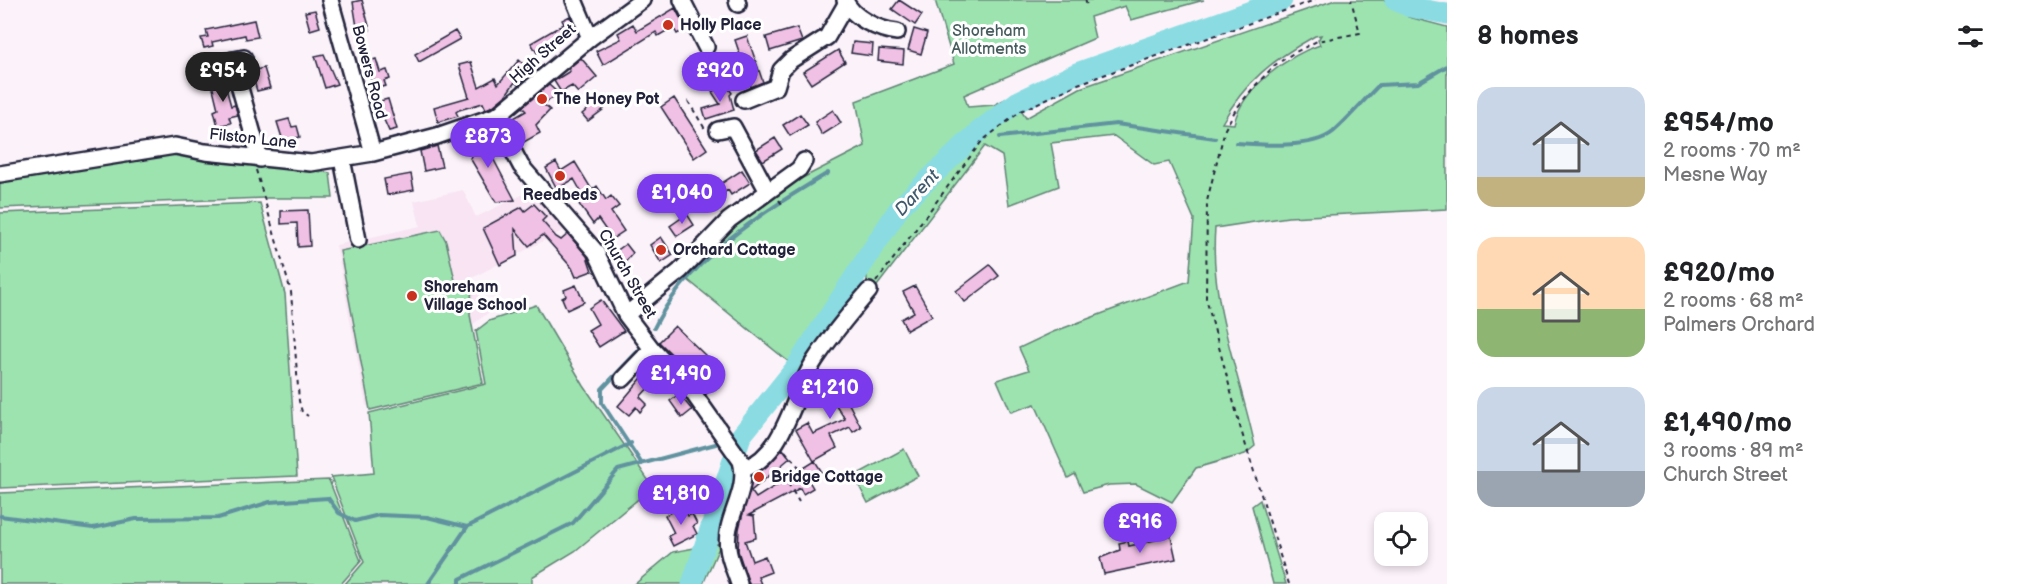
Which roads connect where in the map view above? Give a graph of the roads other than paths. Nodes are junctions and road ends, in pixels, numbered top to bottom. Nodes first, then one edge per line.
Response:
1 (330, 0) edge
2 (574, 0) edge
3 (642, 0) edge
4 (682, 0) edge
5 (846, 2) edge
6 (897, 32) dead end
7 (590, 38) junction
8 (706, 47) dead end
9 (232, 60) dead end
10 (744, 100) dead end
11 (498, 116) junction
12 (718, 130) road end
13 (373, 153) junction
14 (256, 158) junction
15 (342, 159) junction
16 (804, 161) dead end
17 (0, 174) edge
18 (772, 193) junction
19 (358, 240) dead end
20 (869, 291) road end
21 (626, 315) junction
22 (652, 349) junction
23 (623, 379) dead end
24 (743, 465) junction
25 (739, 584) edge

1 - 13 street, Bowers Road
2 - 7 street
3 - 7 street, High Street
4 - 8 street
5 - 6 street
5 - 10 street
7 - 11 street, High Street
9 - 14 street
11 - 13 street, Filston Lane
11 - 21 street, Church Street
12 - 18 street
13 - 15 street, Filston Lane
14 - 15 street, Filston Lane
14 - 17 street, Filston Lane
15 - 19 street
16 - 18 street
18 - 21 street
20 - 24 street
21 - 22 street, Church Street
22 - 23 street
22 - 24 street, Church Street
24 - 25 street

